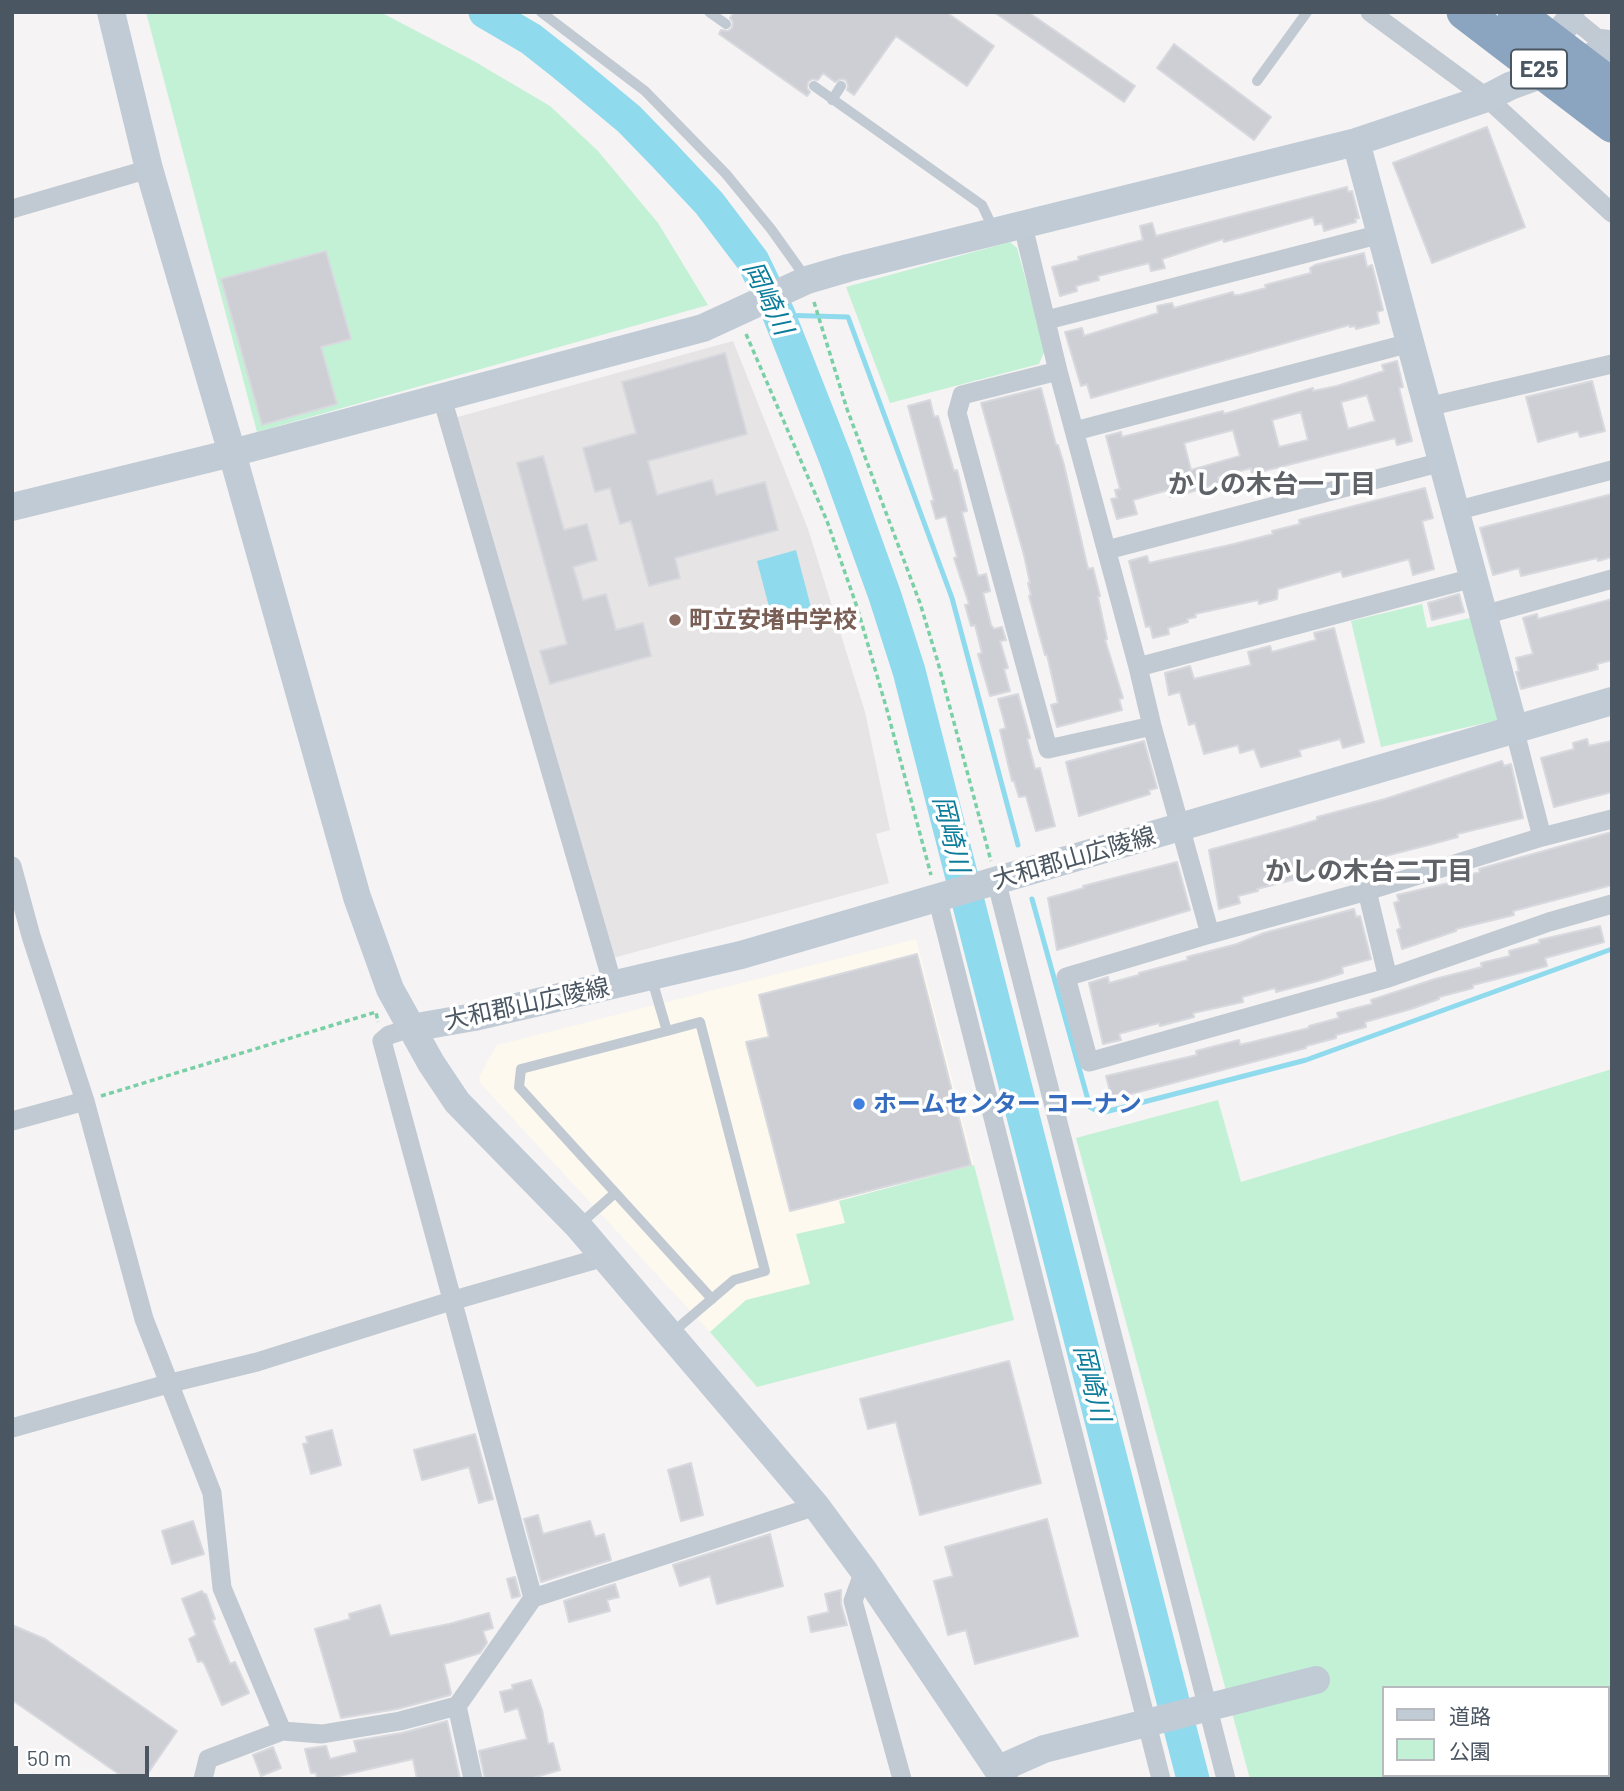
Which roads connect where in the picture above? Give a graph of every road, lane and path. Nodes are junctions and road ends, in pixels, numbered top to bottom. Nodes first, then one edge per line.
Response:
1 (111, 12) edge
2 (541, 12) edge
3 (709, 12) edge
4 (1307, 12) edge
5 (1370, 12) edge
6 (1515, 12) edge
7 (1571, 14) edge
8 (1469, 15) edge
9 (726, 24) dead end
10 (1612, 40) edge
11 (1612, 49) edge
12 (1257, 81) dead end
13 (814, 86) dead end
14 (841, 86) dead end
15 (1612, 86) edge
16 (1499, 92) junction
17 (832, 100) junction
18 (1608, 123) edge
19 (1356, 142) junction
20 (149, 169) junction
21 (12, 209) edge
22 (1612, 213) edge
23 (1023, 226) junction
24 (995, 232) junction
25 (1381, 234) junction
26 (802, 282) junction
27 (816, 308) dead end
28 (742, 310) junction
29 (1047, 320) junction
30 (1410, 343) junction
31 (1612, 365) edge
32 (1058, 372) junction
33 (442, 398) junction
34 (1427, 407) junction
35 (1074, 431) junction
36 (232, 453) junction
37 (1442, 462) junction
38 (1612, 470) edge
39 (12, 507) edge
40 (1454, 511) junction
41 (1107, 550) junction
42 (1474, 578) junction
43 (1612, 579) edge
44 (1484, 615) junction
45 (1138, 667) junction
46 (1612, 701) edge
47 (1152, 726) junction
48 (1514, 728) junction
49 (1612, 819) edge
50 (1181, 827) junction
51 (1542, 837) junction
52 (12, 866) edge
53 (996, 880) junction
54 (1367, 891) junction
55 (937, 897) junction
56 (1612, 904) edge
57 (1210, 933) junction
58 (651, 976) junction
59 (1388, 978) junction
60 (613, 985) junction
61 (411, 1028) junction
62 (667, 1031) junction
63 (382, 1041) junction
64 (85, 1101) junction
65 (12, 1121) edge
66 (615, 1193) junction
67 (578, 1226) junction
68 (604, 1258) junction
69 (712, 1299) junction
70 (452, 1301) junction
71 (671, 1334) junction
72 (171, 1383) junction
73 (12, 1428) edge
74 (816, 1506) junction
75 (864, 1571) junction
76 (533, 1598) junction
77 (1316, 1680) dead end
78 (457, 1706) junction
79 (1209, 1707) junction
80 (1146, 1723) junction
81 (282, 1731) junction
82 (1001, 1774) edge
83 (203, 1779) edge
84 (473, 1779) edge
85 (902, 1779) edge
86 (1161, 1779) edge
87 (1226, 1779) edge

1 - 20 street
2 - 26 lane
3 - 9 lane
4 - 12 lane
5 - 16 street
6 - 15 highway, E25
7 - 10 street
7 - 16 street
8 - 18 highway, E25
11 - 16 street
13 - 17 lane
14 - 17 lane
16 - 19 street
16 - 22 street
17 - 24 lane
19 - 23 street
19 - 25 street
20 - 21 street
20 - 36 street
23 - 24 street
23 - 29 street
24 - 26 street
25 - 29 street
25 - 30 street
26 - 28 street
27 - 53 path
28 - 33 street
28 - 55 path
29 - 32 street
30 - 34 street
30 - 35 street
31 - 34 street
32 - 35 street
32 - 47 street
33 - 36 street
33 - 60 street
34 - 37 street
35 - 41 street
36 - 39 street
36 - 61 street
37 - 40 street
37 - 41 street
38 - 40 street
40 - 42 street
41 - 45 street
42 - 44 street
42 - 45 street
43 - 44 street
44 - 48 street
45 - 47 street
46 - 48 street, 大和郡山広陵線
47 - 50 street
48 - 50 street, 大和郡山広陵線
48 - 51 street
49 - 51 street
50 - 53 street, 大和郡山広陵線
50 - 57 street
51 - 54 street
52 - 64 street
53 - 55 street, 大和郡山広陵線
53 - 79 street
54 - 57 street
54 - 59 street
55 - 58 street, 大和郡山広陵線
55 - 80 street
56 - 59 street
57 - 59 street
58 - 60 street, 大和郡山広陵線
58 - 62 lane
60 - 61 street, 大和郡山広陵線
61 - 63 street
61 - 67 street
62 - 66 lane
62 - 69 lane
63 - 64 path
63 - 70 street
64 - 65 street
64 - 72 street
66 - 67 lane
66 - 69 lane
67 - 68 street
68 - 70 street
68 - 71 street
69 - 71 lane
70 - 72 street
70 - 76 street
71 - 74 street
72 - 73 street
72 - 81 street
74 - 75 street
74 - 76 street
75 - 82 street
75 - 85 street
76 - 78 street
77 - 79 street
78 - 81 street
78 - 84 street
79 - 80 street
79 - 87 street
80 - 82 street
80 - 86 street
81 - 83 street

